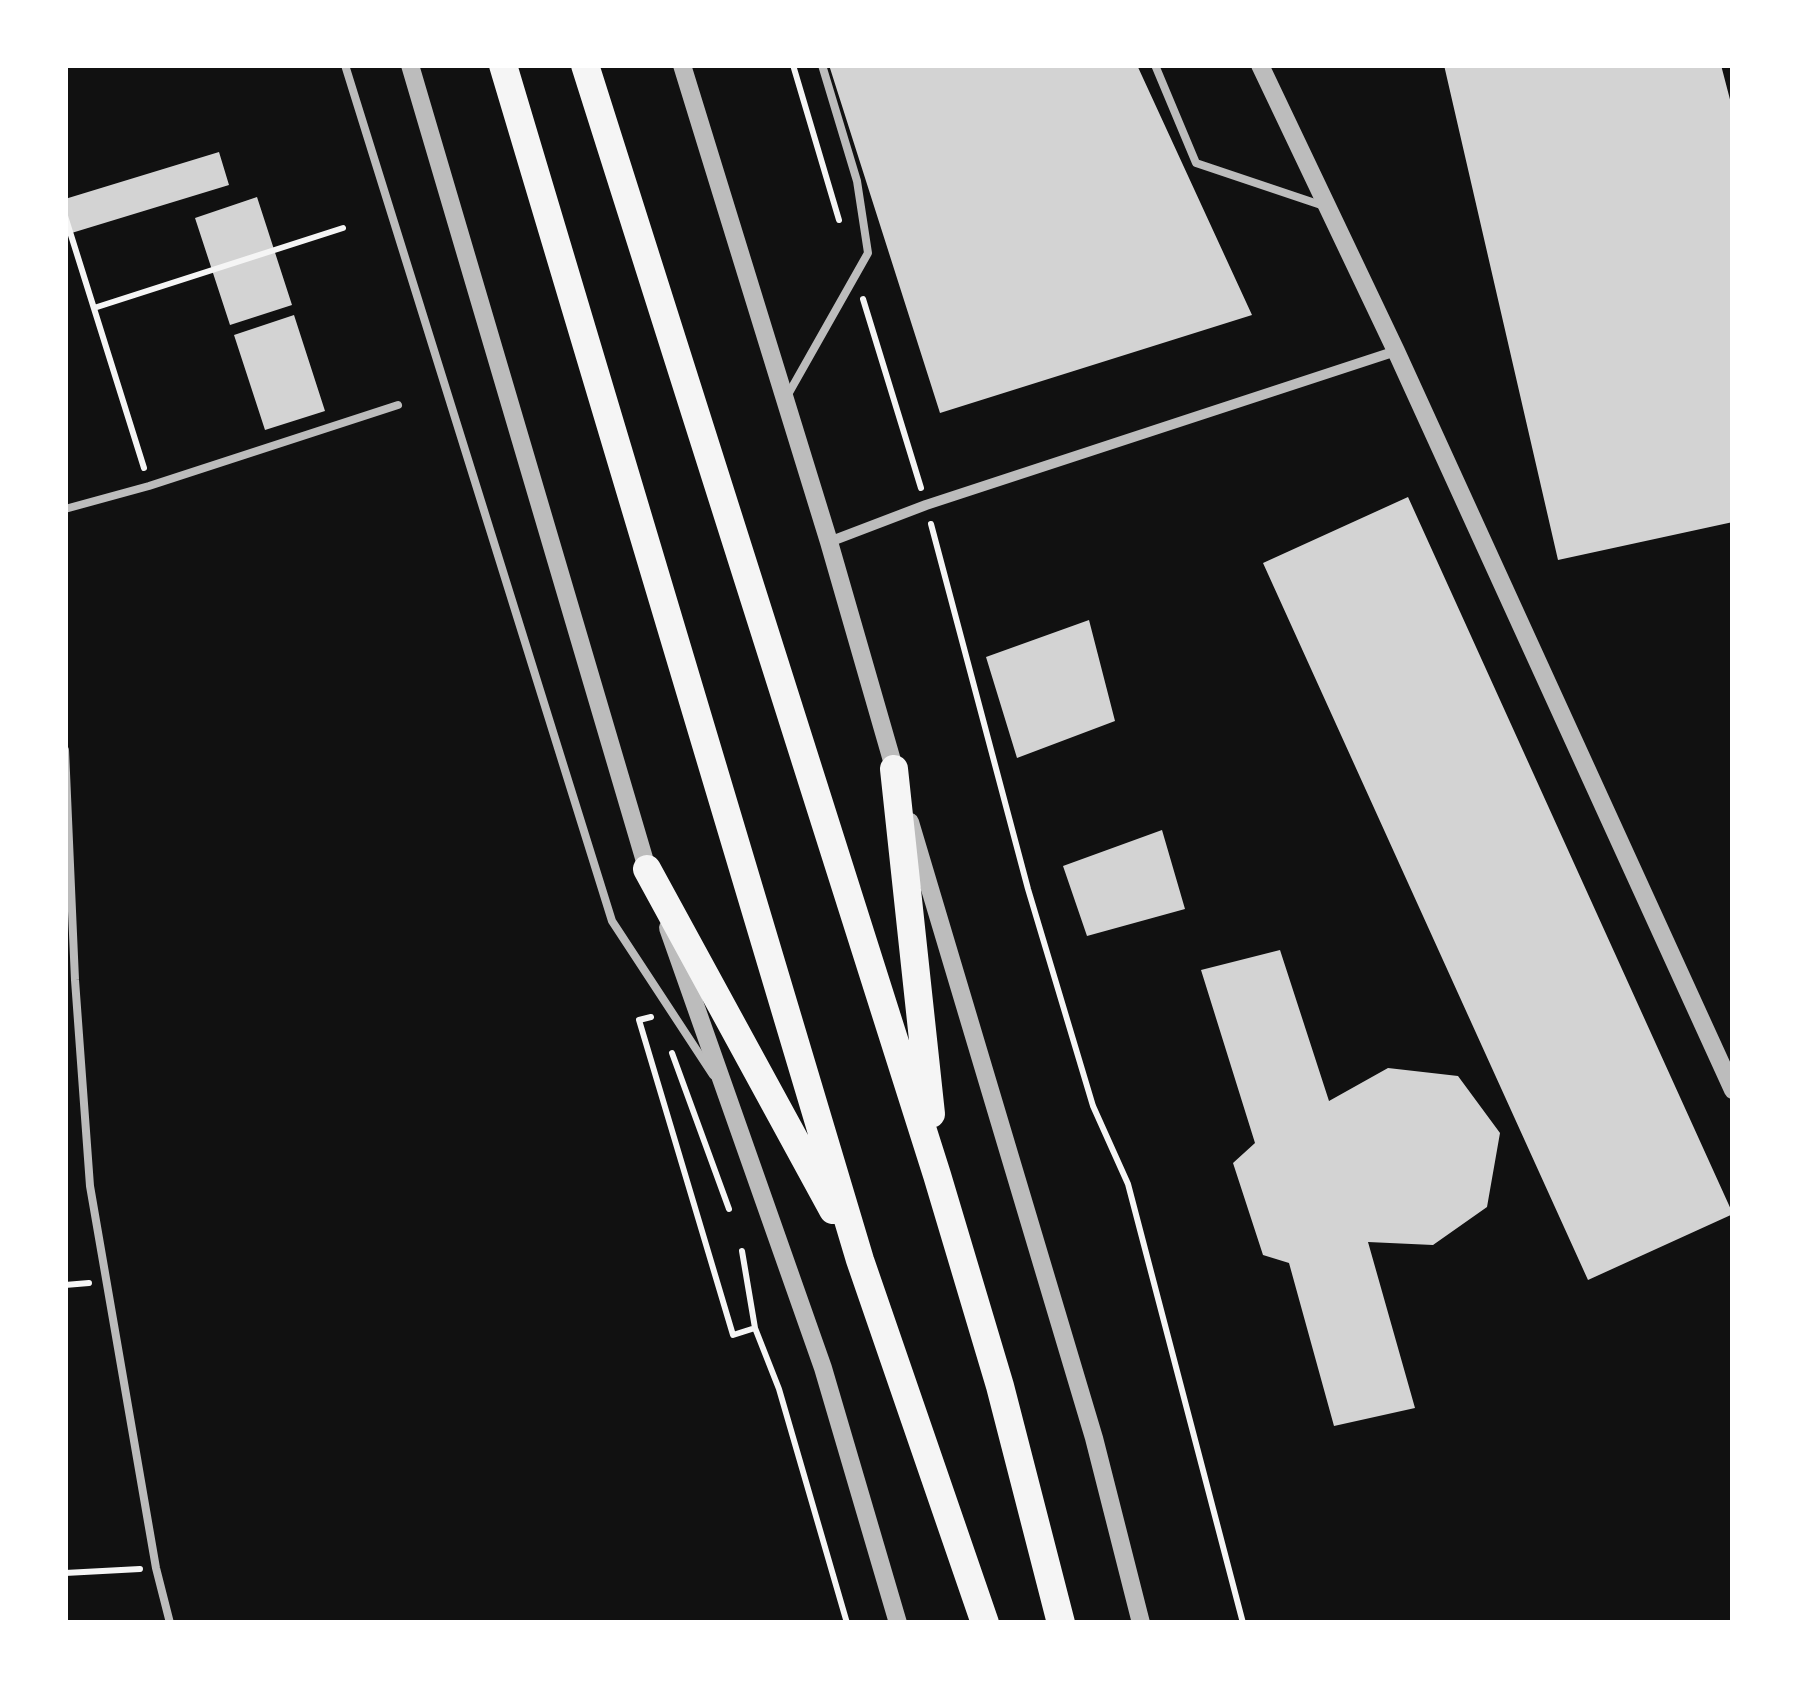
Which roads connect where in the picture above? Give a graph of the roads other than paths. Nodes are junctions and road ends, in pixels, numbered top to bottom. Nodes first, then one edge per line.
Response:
1 (345, 65) edge
2 (410, 65) edge
3 (503, 65) edge
4 (585, 65) edge
5 (682, 65) edge
6 (822, 65) edge
7 (1155, 65) edge
8 (1260, 65) edge
9 (1329, 207) junction
10 (1396, 351) junction
11 (784, 403) junction
12 (398, 405) dead end
13 (65, 510) edge
14 (828, 542) junction
15 (65, 750) edge
16 (894, 769) junction
17 (647, 869) junction
18 (1733, 1090) edge
19 (726, 1092) junction
20 (937, 1175) junction
21 (860, 1260) junction
22 (980, 1616) edge
23 (170, 1623) edge
24 (898, 1623) edge
25 (1061, 1623) edge
26 (1141, 1623) edge

1 - 19 lane
2 - 17 street
3 - 21 highway
4 - 20 highway
5 - 11 street
6 - 11 lane
7 - 9 lane
8 - 9 street
9 - 10 street
10 - 14 street
10 - 18 street
11 - 14 street
12 - 13 lane
14 - 16 street
15 - 23 lane
16 - 20 highway
16 - 26 street
17 - 19 street
17 - 21 highway
19 - 24 street
20 - 25 highway
21 - 22 highway

